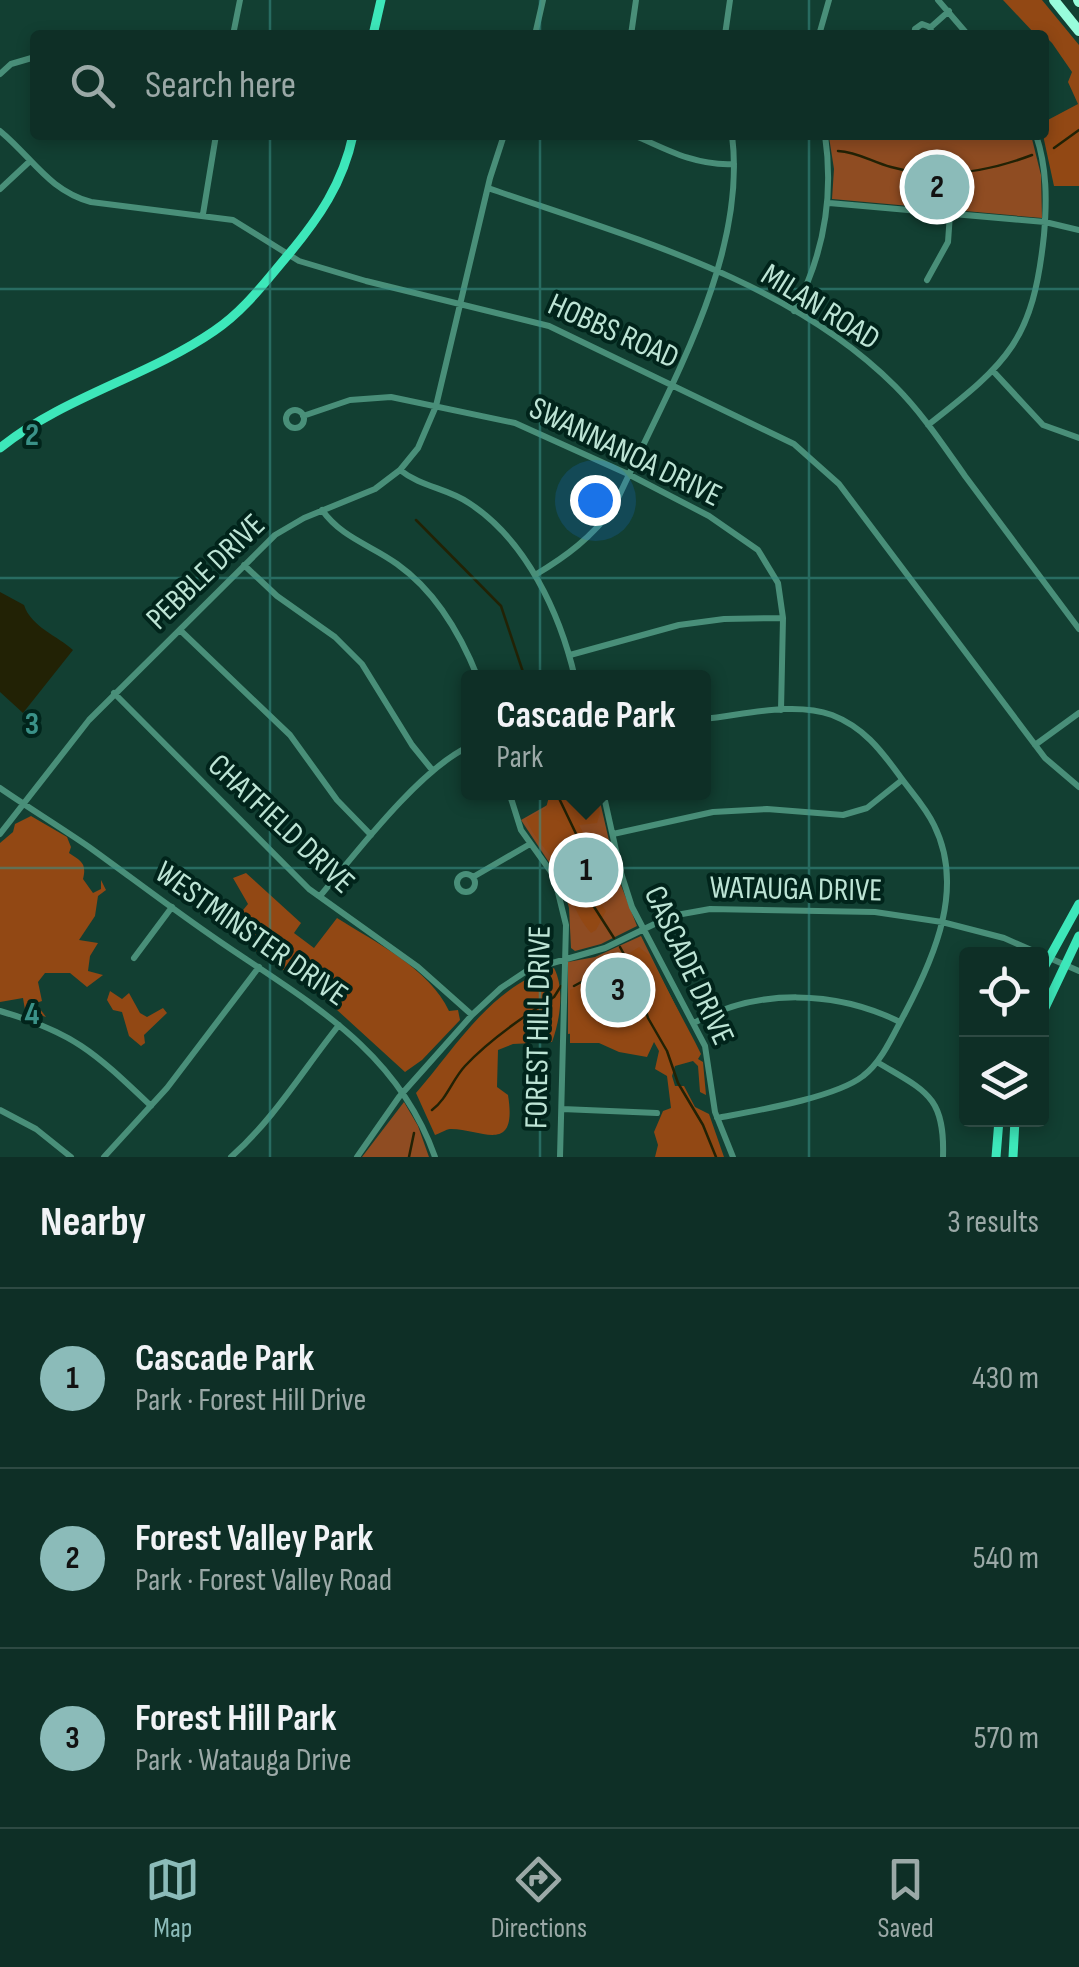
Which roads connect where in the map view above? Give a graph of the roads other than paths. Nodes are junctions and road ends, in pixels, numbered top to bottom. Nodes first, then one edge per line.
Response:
1 (240, 0) edge
2 (381, 0) edge
3 (543, 0) edge
4 (636, 0) edge
5 (730, 0) edge
6 (829, 0) edge
7 (938, 0) edge
8 (1054, 0) edge
9 (948, 11) junction
10 (234, 30) edge
11 (374, 30) edge
12 (536, 30) edge
13 (633, 30) edge
14 (726, 30) edge
15 (820, 30) edge
16 (932, 30) edge
17 (964, 30) edge
18 (1079, 31) edge
19 (30, 58) edge
20 (0, 74) edge
21 (0, 131) edge
22 (215, 140) edge
23 (351, 140) edge
24 (502, 140) edge
25 (646, 140) edge
26 (732, 140) edge
27 (825, 140) edge
28 (1037, 140) edge
29 (29, 162) junction
30 (734, 164) junction
31 (488, 188) junction
32 (0, 189) edge
33 (829, 202) junction
34 (203, 214) junction
35 (950, 214) junction
36 (1045, 222) junction
37 (1079, 230) edge
38 (288, 255) junction
39 (715, 272) junction
40 (927, 280) dead end
41 (461, 304) junction
42 (794, 311) junction
43 (993, 371) junction
44 (671, 382) junction
45 (436, 406) junction
46 (303, 416) dead end
47 (928, 425) junction
48 (1079, 438) edge
49 (0, 448) edge
50 (400, 470) junction
51 (628, 474) junction
52 (322, 510) junction
53 (244, 565) junction
54 (535, 575) junction
55 (782, 618) junction
56 (1079, 628) edge
57 (180, 630) junction
58 (570, 655) junction
59 (474, 670) edge
60 (573, 670) edge
61 (114, 693) junction
62 (781, 710) junction
63 (1079, 712) edge
64 (711, 718) edge
65 (1036, 745) junction
66 (461, 750) edge
67 (433, 771) junction
68 (902, 780) junction
69 (1079, 787) edge
70 (0, 788) edge
71 (511, 800) edge
72 (605, 800) edge
73 (23, 804) junction
74 (0, 834) edge
75 (613, 834) junction
76 (371, 835) junction
77 (530, 844) junction
78 (473, 878) dead end
79 (320, 896) junction
80 (1079, 904) edge
81 (172, 907) junction
82 (942, 922) junction
83 (643, 929) junction
84 (1079, 936) edge
85 (1025, 947) edge
86 (1049, 957) joint
87 (134, 958) dead end
88 (567, 958) junction
89 (1064, 964) junction
90 (260, 968) junction
91 (1079, 971) edge
92 (1049, 998) edge
93 (0, 1012) edge
94 (472, 1015) junction
95 (900, 1022) junction
96 (694, 1024) junction
97 (339, 1025) junction
98 (876, 1062) junction
99 (404, 1092) junction
100 (151, 1106) junction
101 (0, 1110) edge
102 (562, 1110) junction
103 (657, 1113) dead end
104 (717, 1118) junction
105 (998, 1127) edge
106 (1015, 1127) edge
107 (71, 1157) edge
108 (104, 1157) edge
109 (231, 1157) edge
110 (357, 1157) edge
111 (435, 1157) edge
112 (560, 1157) edge
113 (733, 1157) edge
114 (942, 1157) edge
115 (996, 1157) edge
116 (1012, 1157) edge

1 - 10 street
2 - 11 main road
3 - 12 street
4 - 13 street
5 - 14 street
6 - 15 street
7 - 9 street
8 - 18 highway
9 - 16 street
9 - 17 street
19 - 20 street
21 - 29 street, HOBBS ROAD
22 - 34 street
23 - 38 main road
24 - 31 street, PEBBLE DRIVE
25 - 30 street
26 - 30 street
27 - 33 street
28 - 36 street
29 - 32 street
29 - 34 street, HOBBS ROAD
30 - 39 street
31 - 39 street, MILAN ROAD
31 - 41 street, PEBBLE DRIVE
33 - 35 street
33 - 42 street
34 - 38 street, HOBBS ROAD
35 - 36 street
35 - 40 street
36 - 37 street
36 - 43 street
38 - 41 street, HOBBS ROAD
38 - 49 main road
39 - 42 street, MILAN ROAD
39 - 44 street
41 - 44 street, HOBBS ROAD
41 - 45 street, PEBBLE DRIVE
42 - 47 street, MILAN ROAD
43 - 47 street
43 - 48 street
44 - 51 street
44 - 65 street, HOBBS ROAD
45 - 46 street, SWANNANOA DRIVE
45 - 50 street, PEBBLE DRIVE
45 - 51 street, SWANNANOA DRIVE
47 - 56 street, MILAN ROAD
50 - 52 street, PEBBLE DRIVE
50 - 54 street
51 - 54 street
51 - 55 street, SWANNANOA DRIVE
52 - 53 street, PEBBLE DRIVE
52 - 59 street
53 - 57 street, PEBBLE DRIVE
53 - 67 street
54 - 58 street
55 - 58 street
55 - 62 street, SWANNANOA DRIVE
57 - 61 street, PEBBLE DRIVE
57 - 76 street
58 - 60 street
61 - 73 street, PEBBLE DRIVE
61 - 79 street, CHATFIELD DRIVE
62 - 64 street
62 - 68 street
63 - 65 street
65 - 69 street, HOBBS ROAD
66 - 67 street
67 - 76 street
68 - 75 street
68 - 82 street
70 - 73 street, WESTMINSTER DRIVE
71 - 77 street, FOREST HILL DRIVE
72 - 75 street, CASCADE DRIVE
73 - 74 street, PEBBLE DRIVE
73 - 81 street, WESTMINSTER DRIVE
75 - 83 street, CASCADE DRIVE
76 - 79 street
77 - 78 street
77 - 88 street, FOREST HILL DRIVE
79 - 94 street, CHATFIELD DRIVE
80 - 86 main road
81 - 87 street
81 - 90 street, WESTMINSTER DRIVE
82 - 83 street, WATAUGA DRIVE
82 - 85 street, WATAUGA DRIVE
82 - 95 street
83 - 88 street, WATAUGA DRIVE
83 - 96 street, CASCADE DRIVE
84 - 89 main road
86 - 89 street, WATAUGA DRIVE
88 - 94 street, WATAUGA DRIVE
88 - 102 street, FOREST HILL DRIVE
89 - 91 street, WATAUGA DRIVE
89 - 92 main road
90 - 97 street, WESTMINSTER DRIVE
90 - 100 street
93 - 100 street
94 - 99 street, WATAUGA DRIVE
95 - 96 street
95 - 98 street
96 - 104 street, CASCADE DRIVE
97 - 99 street, WESTMINSTER DRIVE
97 - 109 street
98 - 104 street
98 - 114 street
99 - 110 street, WATAUGA DRIVE
99 - 111 street, WESTMINSTER DRIVE
100 - 108 street
101 - 107 street
102 - 103 street
102 - 112 street, FOREST HILL DRIVE
104 - 113 street, CASCADE DRIVE
105 - 115 main road
106 - 116 main road

